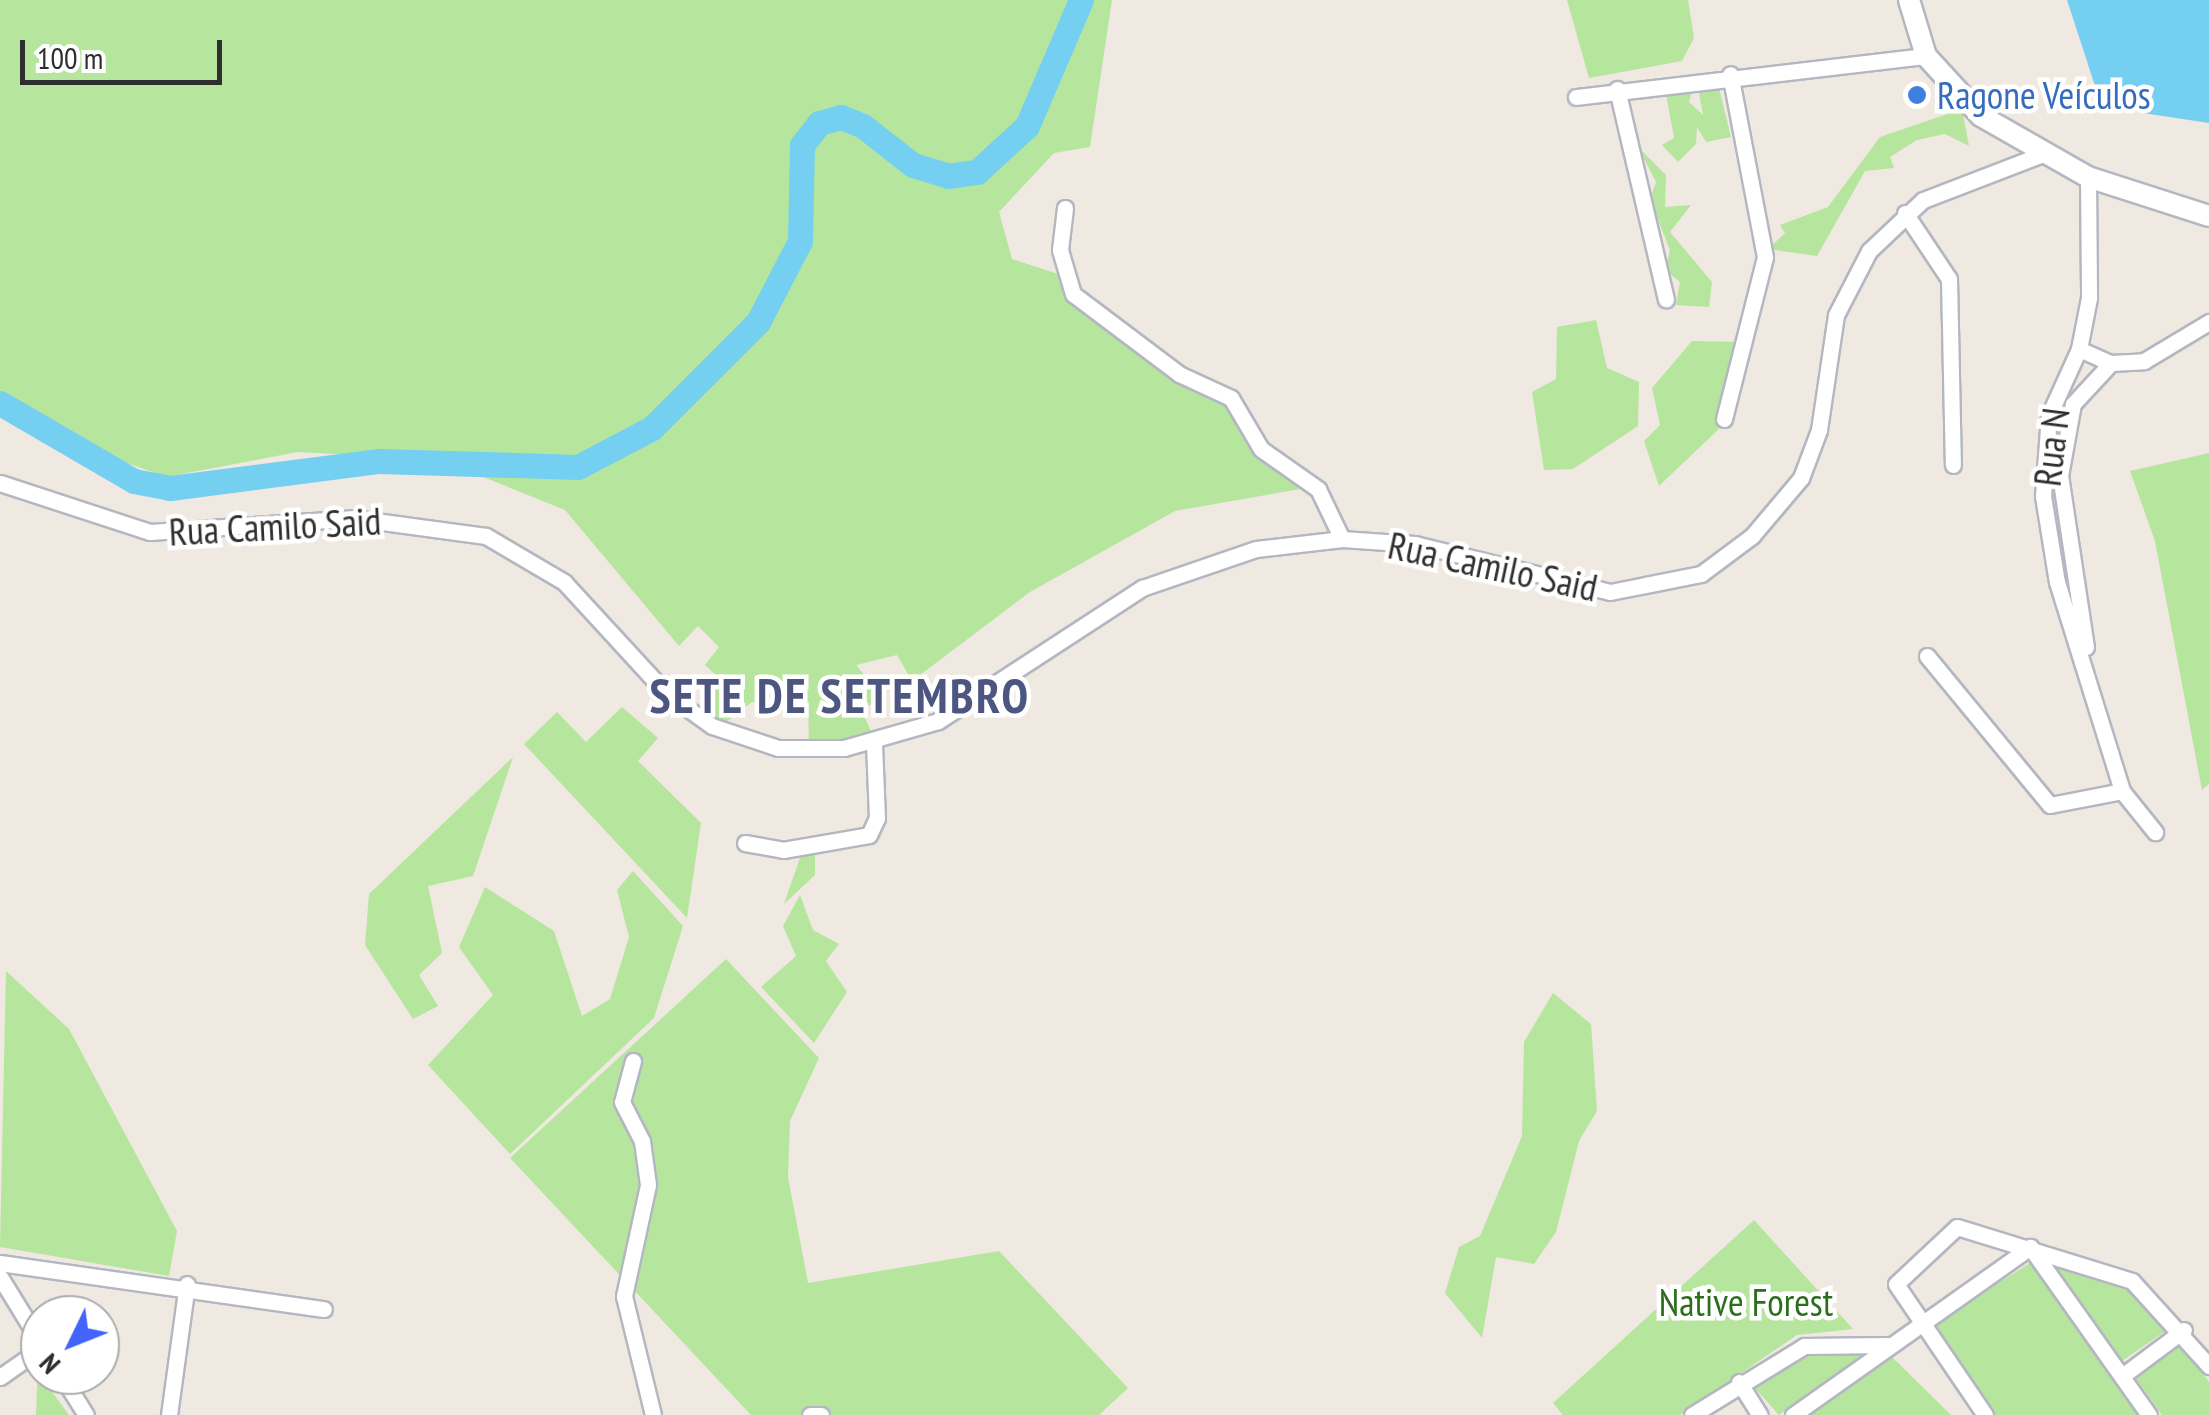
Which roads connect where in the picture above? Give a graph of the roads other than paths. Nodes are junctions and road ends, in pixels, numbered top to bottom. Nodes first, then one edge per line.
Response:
1 (1909, 0) edge
2 (1926, 56) junction
3 (1730, 74) junction
4 (1617, 89) junction
5 (1576, 97) dead end
6 (2040, 155) junction
7 (2088, 177) junction
8 (1065, 208) dead end
9 (1905, 213) junction
10 (2209, 216) edge
11 (1666, 300) dead end
12 (2209, 322) edge
13 (2079, 348) junction
14 (2110, 364) junction
15 (2062, 380) junction
16 (2082, 391) junction
17 (1724, 419) dead end
18 (1953, 465) dead end
19 (0, 483) edge
20 (2063, 514) junction
21 (2046, 516) junction
22 (1342, 539) junction
23 (1927, 656) dead end
24 (2086, 656) junction
25 (874, 743) junction
26 (2122, 791) junction
27 (2155, 832) dead end
28 (744, 843) dead end
29 (632, 1061) dead end
30 (2030, 1247) junction
31 (0, 1263) edge
32 (0, 1277) edge
33 (188, 1284) junction
34 (324, 1309) dead end
35 (20, 1312) edge
36 (1919, 1324) junction
37 (2184, 1330) junction
38 (1890, 1345) junction
39 (20, 1362) edge
40 (2209, 1366) edge
41 (2122, 1376) junction
42 (0, 1377) edge
43 (1739, 1382) junction
44 (169, 1415) edge
45 (653, 1415) edge
46 (810, 1415) edge
47 (821, 1415) edge
48 (1692, 1415) edge
49 (1760, 1415) edge
50 (1793, 1415) edge
51 (1985, 1415) edge
52 (2149, 1415) edge

1 - 2 main road
2 - 3 street
2 - 6 main road
3 - 4 street
3 - 17 street
4 - 5 street
4 - 11 street
6 - 7 main road
6 - 9 street, Rua Camilo Said
7 - 10 main road
7 - 13 street, Rua N
8 - 22 street
9 - 18 street
9 - 22 street, Rua Camilo Said
12 - 14 street
13 - 14 street
13 - 15 street, Rua N
14 - 16 street, Rua N
15 - 16 street
15 - 21 street, Rua N
16 - 20 street, Rua N
19 - 25 street, Rua Camilo Said
20 - 21 street
20 - 24 street, Rua N
21 - 24 street, Rua N
22 - 25 street, Rua Camilo Said
23 - 26 street
24 - 26 street, Rua N
25 - 28 street
26 - 27 street, Rua N
29 - 45 street
30 - 36 street
30 - 36 street
30 - 37 street
30 - 41 street
31 - 33 street
32 - 35 street
33 - 34 street
33 - 44 street
36 - 38 street
36 - 51 street
37 - 40 street
37 - 41 street
38 - 43 street
38 - 50 street
39 - 42 street
41 - 52 street
43 - 48 street
43 - 49 street
46 - 47 street

